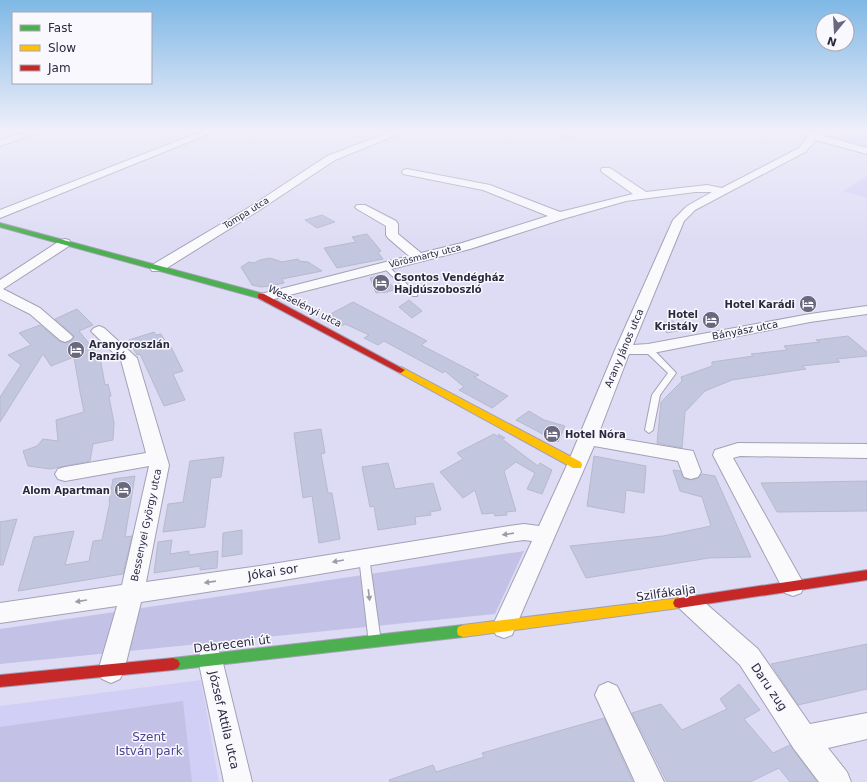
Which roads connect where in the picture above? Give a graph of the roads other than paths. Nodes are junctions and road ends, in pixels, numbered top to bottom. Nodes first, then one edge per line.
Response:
1 (119, 167) edge
2 (317, 167) edge
3 (768, 167) edge
4 (606, 170) dead end
5 (407, 172) dead end
6 (722, 191) junction
7 (644, 196) junction
8 (361, 207) dead end
9 (0, 214) edge
10 (559, 216) junction
11 (0, 225) edge
12 (65, 243) junction
13 (419, 258) junction
14 (385, 266) junction
15 (157, 268) junction
16 (0, 286) edge
17 (0, 292) edge
18 (415, 296) dead end
19 (266, 297) junction
20 (867, 310) edge
21 (99, 331) dead end
22 (65, 337) dead end
23 (648, 349) junction
24 (623, 350) junction
25 (649, 430) dead end
26 (587, 439) junction
27 (867, 451) edge
28 (157, 458) junction
29 (577, 464) junction
30 (691, 472) dead end
31 (65, 474) dead end
32 (546, 535) junction
33 (364, 557) junction
34 (867, 575) edge
35 (793, 586) junction
36 (132, 593) junction
37 (688, 602) junction
38 (0, 613) edge
39 (504, 627) junction
40 (468, 632) joint
41 (374, 640) junction
42 (210, 659) junction
43 (111, 670) junction
44 (0, 681) edge
45 (608, 696) dead end
46 (867, 726) edge
47 (804, 739) junction
48 (238, 782) edge
49 (650, 782) edge
50 (837, 782) edge

1 - 9 street
2 - 15 street, Tompa utca
3 - 6 street, Arany János utca
4 - 7 street
5 - 10 street
6 - 7 street, Vörösmarty utca
6 - 24 street, Arany János utca
7 - 10 street, Vörösmarty utca
8 - 13 street
10 - 13 street, Vörösmarty utca
11 - 12 street, Wesselényi utca
12 - 15 street, Wesselényi utca
12 - 16 street
13 - 14 street, Vörösmarty utca
14 - 18 lane
14 - 19 street, Vörösmarty utca
15 - 19 street, Wesselényi utca
17 - 22 street
19 - 29 street, Wesselényi utca
20 - 23 street, Bányász utca
21 - 28 street, Bessenyei György utca
23 - 24 street, Bányász utca
23 - 25 lane
24 - 26 street, Arany János utca
26 - 29 street, Arany János utca
26 - 30 street
27 - 35 street
28 - 31 street
28 - 36 street, Bessenyei György utca
29 - 32 street, Arany János utca
32 -> 33 street, Jókai sor
32 - 39 street, Arany János utca
33 -> 36 street, Jókai sor
33 -> 41 lane
34 - 35 street, Szilfákalja
35 - 37 street, Szilfákalja
36 -> 38 street, Jókai sor
36 - 43 street, Bessenyei György utca
37 - 39 street, Szilfákalja
37 - 47 street, Daru zug
39 - 40 street, Szilfákalja
40 - 41 street, Debreceni út
41 - 42 street, Debreceni út
42 - 43 street, Debreceni út
42 - 48 street, József Attila utca
43 - 44 street, Debreceni út
45 - 49 street
46 - 47 street
47 - 50 street, Daru zug

